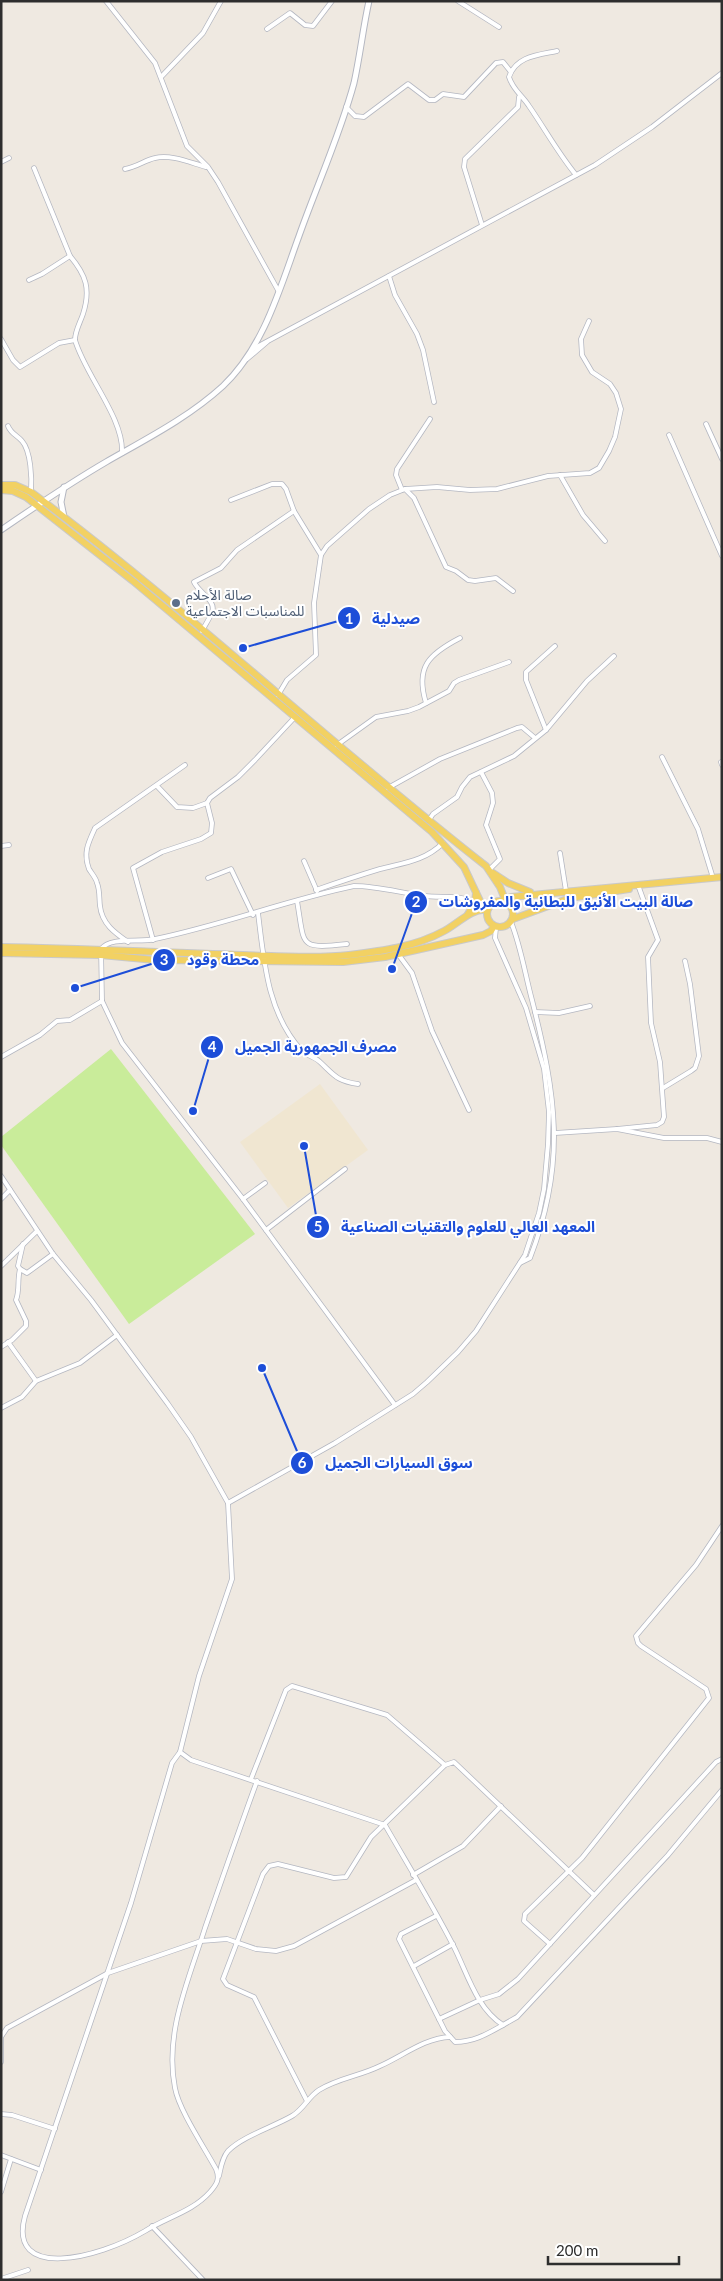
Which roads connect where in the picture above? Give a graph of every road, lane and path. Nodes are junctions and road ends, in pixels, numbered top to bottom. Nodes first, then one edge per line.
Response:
1 (106, 1) edge
2 (221, 1) edge
3 (332, 1) edge
4 (369, 1) edge
5 (458, 1) edge
6 (499, 27) dead end
7 (267, 29) dead end
8 (557, 51) dead end
9 (511, 72) junction
10 (722, 73) edge
11 (162, 76) junction
12 (519, 97) junction
13 (346, 107) junction
14 (9, 158) dead end
15 (1, 162) edge
16 (208, 167) junction
17 (34, 168) dead end
18 (125, 168) dead end
19 (576, 175) junction
20 (482, 225) junction
21 (70, 256) junction
22 (389, 276) junction
23 (29, 280) dead end
24 (279, 292) junction
25 (589, 321) dead end
26 (1, 339) edge
27 (75, 340) junction
28 (269, 341) junction
29 (4, 348) edge
30 (252, 349) junction
31 (243, 362) junction
32 (434, 402) dead end
33 (430, 420) dead end
34 (706, 424) dead end
35 (8, 426) dead end
36 (669, 435) dead end
37 (122, 453) junction
38 (722, 460) edge
39 (560, 475) junction
40 (1, 485) edge
41 (64, 487) junction
42 (1, 490) edge
43 (403, 490) junction
44 (31, 492) junction
45 (231, 500) dead end
46 (43, 501) junction
47 (36, 506) junction
48 (294, 511) junction
49 (64, 518) junction
50 (1, 530) edge
51 (605, 541) dead end
52 (321, 555) junction
53 (722, 556) edge
54 (512, 591) dead end
55 (202, 631) junction
56 (460, 638) dead end
57 (555, 646) dead end
58 (614, 656) dead end
59 (509, 662) dead end
60 (278, 695) junction
61 (426, 703) junction
62 (294, 716) junction
63 (546, 730) junction
64 (535, 738) junction
65 (337, 746) junction
66 (662, 757) dead end
67 (185, 765) dead end
68 (480, 772) junction
69 (157, 786) junction
70 (388, 788) junction
71 (207, 803) junction
72 (429, 821) junction
73 (434, 829) junction
74 (443, 843) junction
75 (9, 845) dead end
76 (1, 846) edge
77 (560, 853) dead end
78 (304, 861) dead end
79 (488, 868) junction
80 (722, 877) edge
81 (208, 878) dead end
82 (713, 878) junction
83 (641, 886) junction
84 (475, 887) junction
85 (316, 890) junction
86 (566, 890) junction
87 (534, 893) junction
88 (318, 895) junction
89 (297, 901) junction
90 (475, 903) junction
91 (506, 903) junction
92 (488, 910) junction
93 (256, 914) junction
94 (463, 920) junction
95 (512, 921) junction
96 (495, 927) junction
97 (153, 940) junction
98 (129, 942) junction
99 (347, 944) dead end
100 (1, 947) edge
101 (101, 952) junction
102 (1, 953) edge
103 (398, 954) junction
104 (264, 958) junction
105 (684, 961) dead end
106 (102, 1001) junction
107 (590, 1006) dead end
108 (535, 1012) junction
109 (1, 1057) edge
110 (546, 1069) junction
111 (358, 1084) dead end
112 (663, 1088) junction
113 (469, 1110) dead end
114 (617, 1129) junction
115 (555, 1133) junction
116 (722, 1142) edge
117 (345, 1169) dead end
118 (1, 1176) edge
119 (265, 1183) dead end
120 (10, 1190) junction
121 (1, 1199) edge
122 (243, 1199) junction
123 (266, 1230) junction
124 (37, 1231) junction
125 (23, 1244) junction
126 (53, 1254) junction
127 (520, 1263) junction
128 (1, 1266) edge
129 (20, 1270) junction
130 (117, 1335) junction
131 (8, 1342) junction
132 (1, 1347) edge
133 (36, 1381) junction
134 (395, 1405) junction
135 (1, 1408) edge
136 (228, 1503) junction
137 (722, 1526) edge
138 (180, 1752) junction
139 (722, 1759) edge
140 (445, 1765) junction
141 (251, 1779) junction
142 (257, 1781) junction
143 (722, 1790) edge
144 (501, 1806) junction
145 (386, 1825) junction
146 (569, 1873) junction
147 (413, 1875) junction
148 (416, 1880) junction
149 (594, 1895) junction
150 (436, 1916) junction
151 (201, 1941) junction
152 (237, 1942) junction
153 (453, 1944) junction
154 (550, 1944) junction
155 (414, 1966) junction
156 (108, 1973) junction
157 (480, 2000) junction
158 (439, 2019) junction
159 (503, 2025) junction
160 (450, 2037) junction
161 (1, 2062) edge
162 (307, 2101) junction
163 (1, 2114) edge
164 (54, 2129) junction
165 (1, 2155) edge
166 (12, 2159) junction
167 (41, 2170) junction
168 (219, 2176) junction
169 (1, 2192) edge
170 (152, 2226) junction
171 (23, 2249) dead end
172 (105, 2254) dead end
173 (25, 2264) dead end
174 (28, 2270) junction
175 (33, 2275) dead end
176 (1, 2279) edge
177 (203, 2280) edge

1 - 11 street
2 - 11 street
3 - 7 street
4 - 13 street
5 - 6 street
8 - 9 street
9 - 12 street
9 - 13 street
10 - 19 street
11 - 16 street
12 - 19 street
12 - 20 street
13 - 24 street
14 - 15 street
16 - 18 street
16 - 24 street
17 - 21 street
19 - 20 street
20 - 22 street
21 - 23 street
21 - 27 street
22 - 28 street
22 - 32 street
24 - 30 street
25 - 39 street
26 - 29 street
27 - 29 street
27 - 37 street
28 - 30 street
28 - 31 street
30 - 31 street
31 - 37 street
33 - 43 street
34 - 38 street
35 - 44 street
36 - 53 street
37 - 41 street
39 - 43 street
39 - 51 street
40 - 44 main road
41 - 46 street
41 - 49 street
42 - 47 main road
43 - 52 street
43 - 54 street
44 - 46 main road
45 - 48 street
46 - 47 street
46 - 49 main road
47 - 50 street
47 - 62 main road
48 - 52 street
48 - 55 street
49 - 55 main road
52 - 60 street
55 - 60 main road
56 - 61 street
57 - 63 street
58 - 63 street
59 - 61 street
60 - 65 main road
61 - 65 street
62 - 71 street
62 - 73 main road
63 - 64 street
64 - 68 street
64 - 70 street
65 - 70 main road
66 - 82 street
67 - 69 street
68 - 72 street
68 - 79 street
69 - 71 street
69 - 98 street
70 - 72 main road
71 - 97 street
72 - 73 main road
73 - 74 main road
73 - 79 main road
74 - 84 main road
74 - 85 street
75 - 76 street
77 - 86 street
78 - 85 street
79 - 87 main road
79 - 91 main road
80 - 82 main road
81 - 93 street
82 - 83 main road
83 - 86 main road
83 - 95 main road
83 - 112 street
84 - 90 main road
84 - 92 main road
85 - 88 street
86 - 87 main road
87 - 91 main road
88 - 89 street
88 - 90 street
89 - 93 street
89 - 99 street
90 - 94 main road
91 - 92 main road
91 - 95 main road
92 - 94 main road
92 - 96 main road
93 - 97 street
93 - 104 street
94 - 104 main road
95 - 96 main road
95 - 108 street
96 - 103 main road
96 - 110 street
97 - 98 street
98 - 101 street
100 - 101 main road
101 - 102 main road
101 - 104 main road
101 - 106 street
103 - 104 main road
103 - 113 street
104 - 111 street
105 - 112 street
106 - 109 street
106 - 122 street
107 - 108 street
108 - 110 street
110 - 115 street
110 - 127 street
112 - 114 street
114 - 115 street
114 - 116 street
115 - 127 street
117 - 123 street
118 - 120 street
119 - 122 street
120 - 121 street
120 - 124 street
122 - 123 street
123 - 134 street
124 - 125 street
124 - 126 street
125 - 128 street
125 - 129 street
126 - 129 street
126 - 130 street
127 - 134 street
129 - 131 street
130 - 133 street
130 - 136 street
131 - 132 street
131 - 133 street
133 - 135 street
134 - 136 street
136 - 138 street
137 - 146 street
138 - 141 street
138 - 156 street
139 - 149 street
140 - 141 street
140 - 144 street
140 - 145 street
141 - 142 street
142 - 145 street
142 - 151 street
143 - 159 street
144 - 146 street
144 - 147 street
145 - 147 street
145 - 152 street
146 - 149 street
146 - 154 street
147 - 148 street
148 - 150 street
148 - 152 street
149 - 154 street
150 - 153 street
150 - 155 street
151 - 152 street
151 - 156 street
151 - 168 street
152 - 162 street
153 - 155 street
153 - 157 street
154 - 157 street
155 - 158 street
156 - 161 street
156 - 164 street
157 - 158 street
157 - 159 street
158 - 160 street
159 - 160 street
160 - 162 street
162 - 168 street
163 - 164 street
164 - 167 street
165 - 166 street
166 - 167 street
166 - 169 street
167 - 171 street
168 - 170 street
170 - 172 street
170 - 177 street
173 - 174 street
174 - 175 street
174 - 176 street

